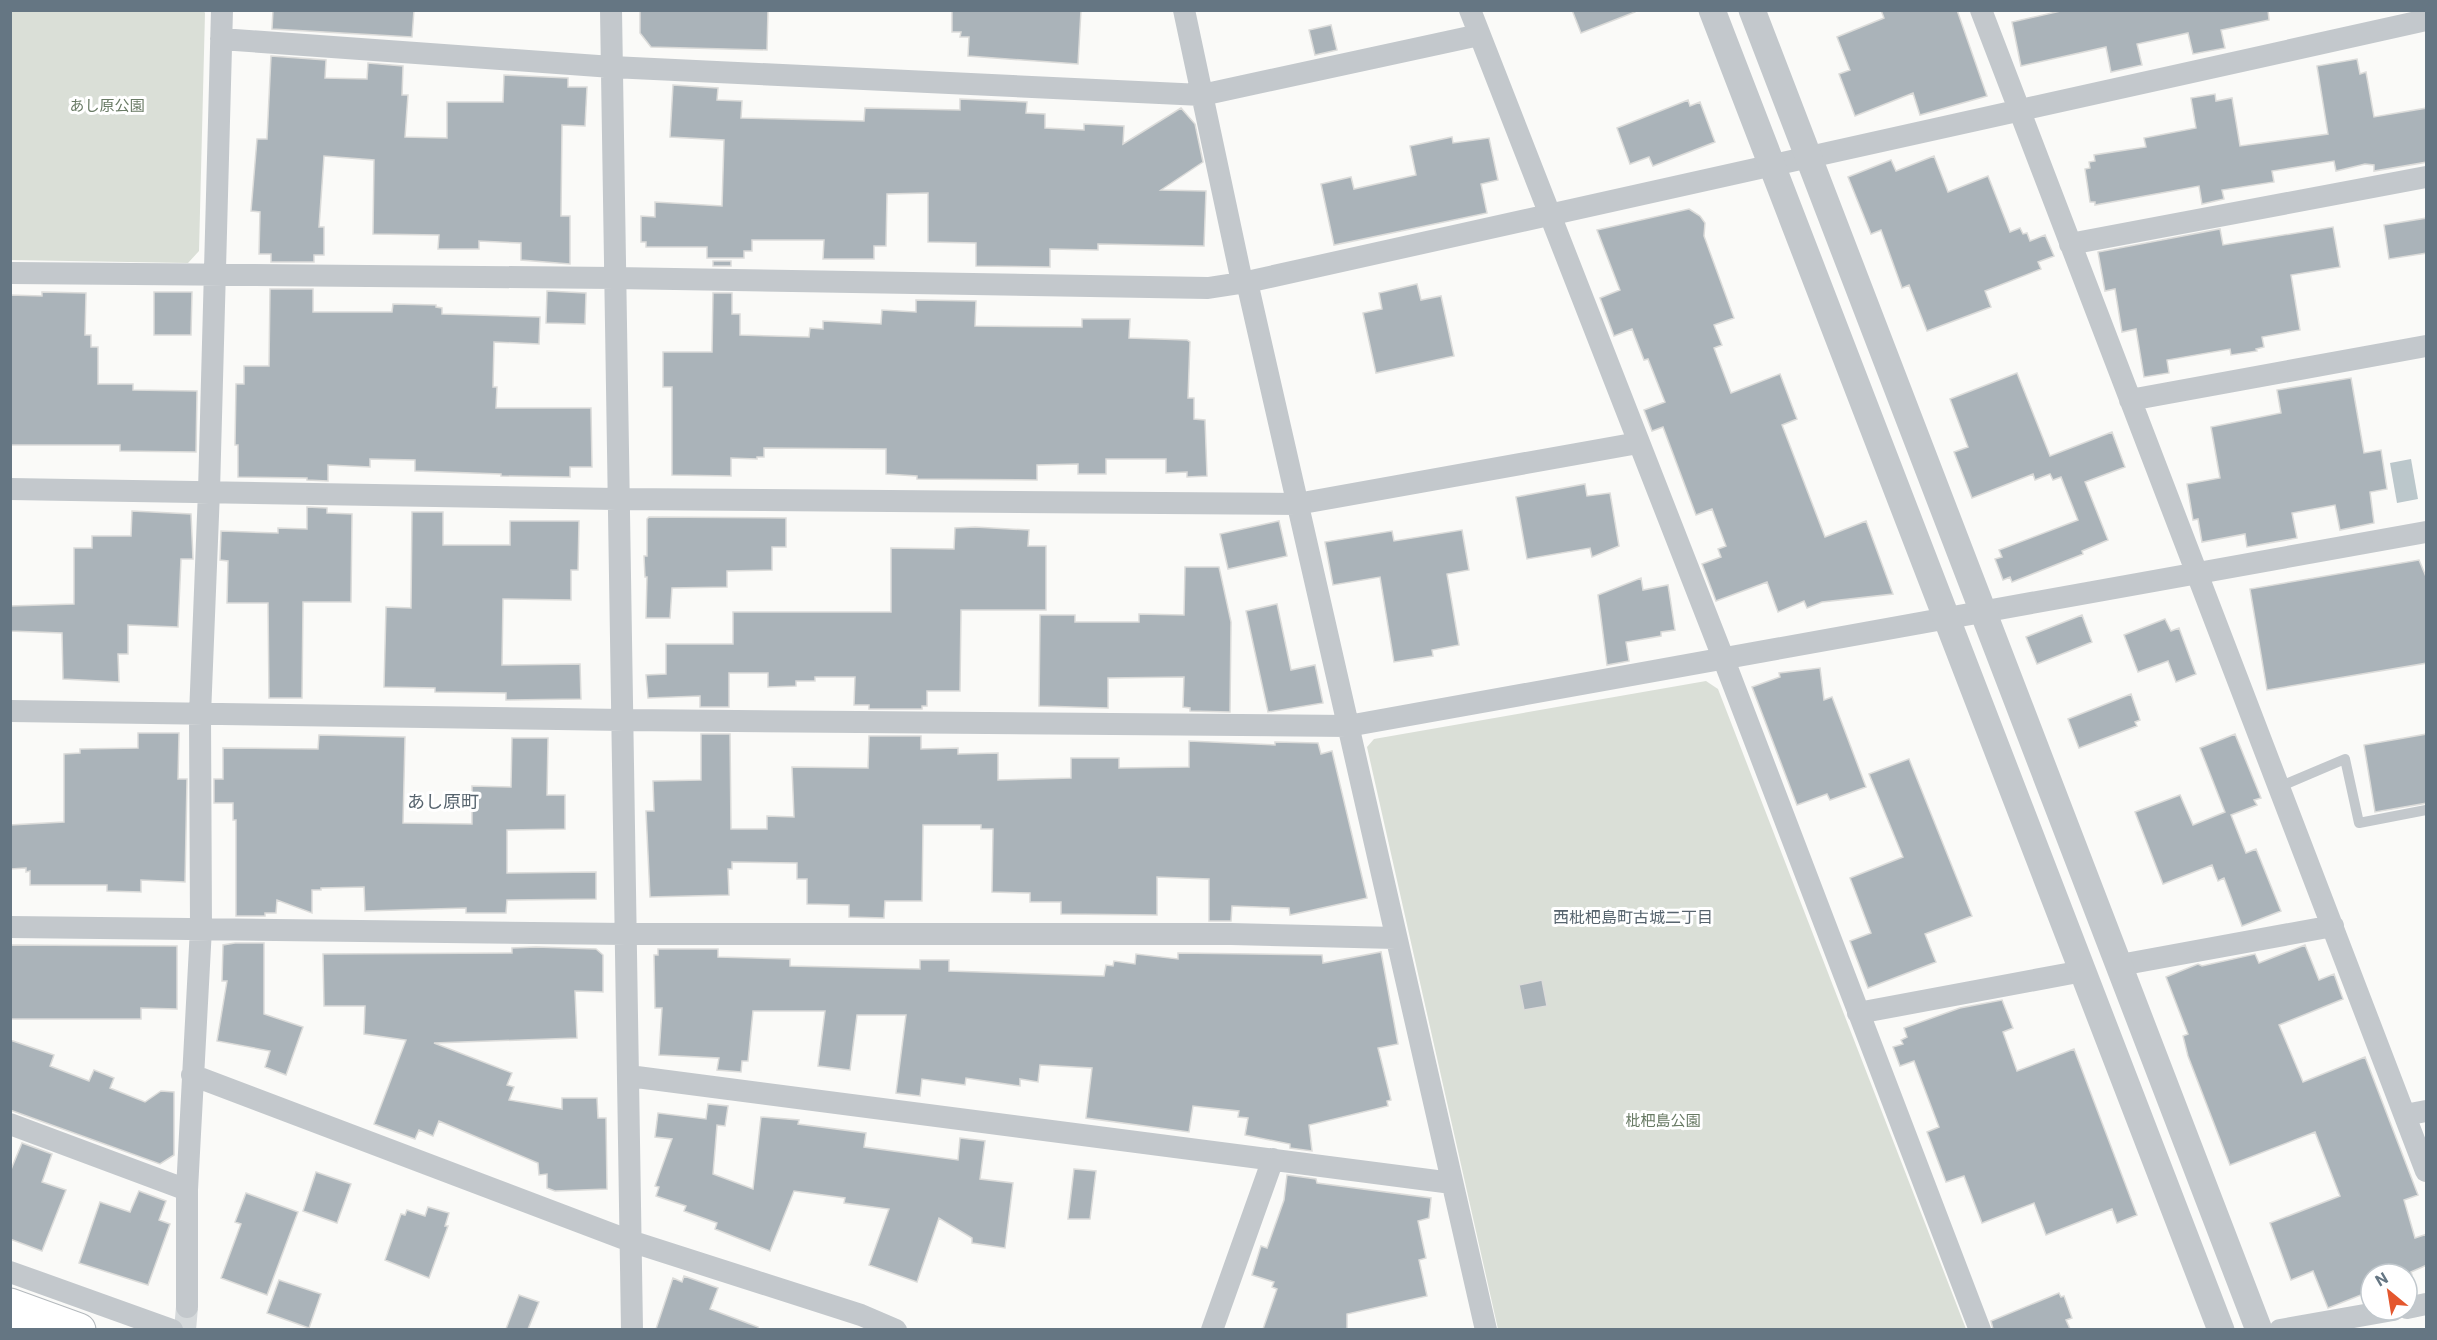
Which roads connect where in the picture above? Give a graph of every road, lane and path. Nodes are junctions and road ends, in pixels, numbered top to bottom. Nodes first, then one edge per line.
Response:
1 (222, 10) edge
2 (612, 10) edge
3 (1184, 10) edge
4 (1470, 10) edge
5 (1712, 10) edge
6 (1752, 10) edge
7 (1981, 10) edge
8 (2427, 20) edge
9 (1479, 35) junction
10 (220, 39) junction
11 (612, 66) junction
12 (1202, 95) junction
13 (2019, 111) junction
14 (1807, 157) junction
15 (1773, 164) junction
16 (2427, 177) edge
17 (1549, 213) junction
18 (2070, 244) junction
19 (10, 273) edge
20 (215, 275) junction
21 (615, 278) junction
22 (1244, 282) junction
23 (2427, 346) edge
24 (2130, 400) junction
25 (1638, 443) junction
26 (10, 489) edge
27 (209, 491) junction
28 (617, 499) junction
29 (1297, 504) junction
30 (2427, 532) edge
31 (2197, 574) junction
32 (1983, 610) junction
33 (1946, 616) junction
34 (1724, 660) junction
35 (10, 711) edge
36 (200, 715) junction
37 (624, 720) junction
38 (1348, 726) junction
39 (2278, 787) junction
40 (2427, 810) edge
41 (2332, 926) junction
42 (10, 927) edge
43 (201, 928) junction
44 (627, 934) junction
45 (1396, 938) junction
46 (2120, 965) junction
47 (2083, 971) junction
48 (1858, 1013) junction
49 (192, 1075) junction
50 (629, 1076) junction
51 (2416, 1113) edge
52 (10, 1124) edge
53 (1273, 1159) junction
54 (2427, 1171) edge
55 (1452, 1183) junction
56 (187, 1190) junction
57 (630, 1241) junction
58 (10, 1272) edge
59 (10, 1305) edge
60 (187, 1307) tunnel mouth
61 (2359, 1316) edge
62 (10, 1323) edge
63 (30, 1329) edge
64 (79, 1329) edge
65 (171, 1329) edge
66 (632, 1329) edge
67 (896, 1329) edge
68 (1212, 1329) edge
69 (1486, 1329) edge
70 (1980, 1329) edge
71 (2221, 1329) edge
72 (2259, 1329) edge
73 (2280, 1329) edge

1 - 10 street
2 - 11 street
3 - 12 street
4 - 9 street
5 - 15 street
6 - 14 street
7 - 13 street
8 - 13 street
9 - 12 street
9 - 17 street
10 - 11 street
10 - 20 street
11 - 12 street
11 - 21 street
12 - 22 street
13 - 14 street
13 - 18 street
14 - 15 street
14 - 32 street
15 - 17 street
15 - 33 street
16 - 18 street
17 - 22 street
17 - 25 street
18 - 24 street
19 - 20 street
20 - 21 street
20 - 27 street
21 - 22 street
21 - 28 street
22 - 29 street
23 - 24 street
24 - 31 street
25 - 29 street
25 - 34 street
26 - 27 street
27 - 28 street
27 - 36 street
28 - 29 street
28 - 37 street
29 - 38 street
30 - 31 street
31 - 32 street
31 - 39 street
32 - 33 street
32 - 46 street
33 - 34 street
33 - 47 street
34 - 38 street
34 - 48 street
35 - 36 street
36 - 37 street
36 - 43 street
37 - 38 street
37 - 44 street
38 - 45 street
39 - 40 lane
39 - 41 street
41 - 46 street
41 - 51 street
42 - 43 street
43 - 44 street
43 - 49 street
44 - 45 street
44 - 50 street
45 - 55 street
46 - 72 street
47 - 48 street
47 - 71 street
48 - 70 street
49 - 56 street
49 - 57 street
50 - 53 street
50 - 57 street
51 - 54 street
52 - 56 street
53 - 55 street
53 - 68 street
55 - 69 street
56 - 60 street
57 - 66 street
57 - 67 street
58 - 65 street
59 - 64 highway
61 - 73 street
62 - 63 highway

